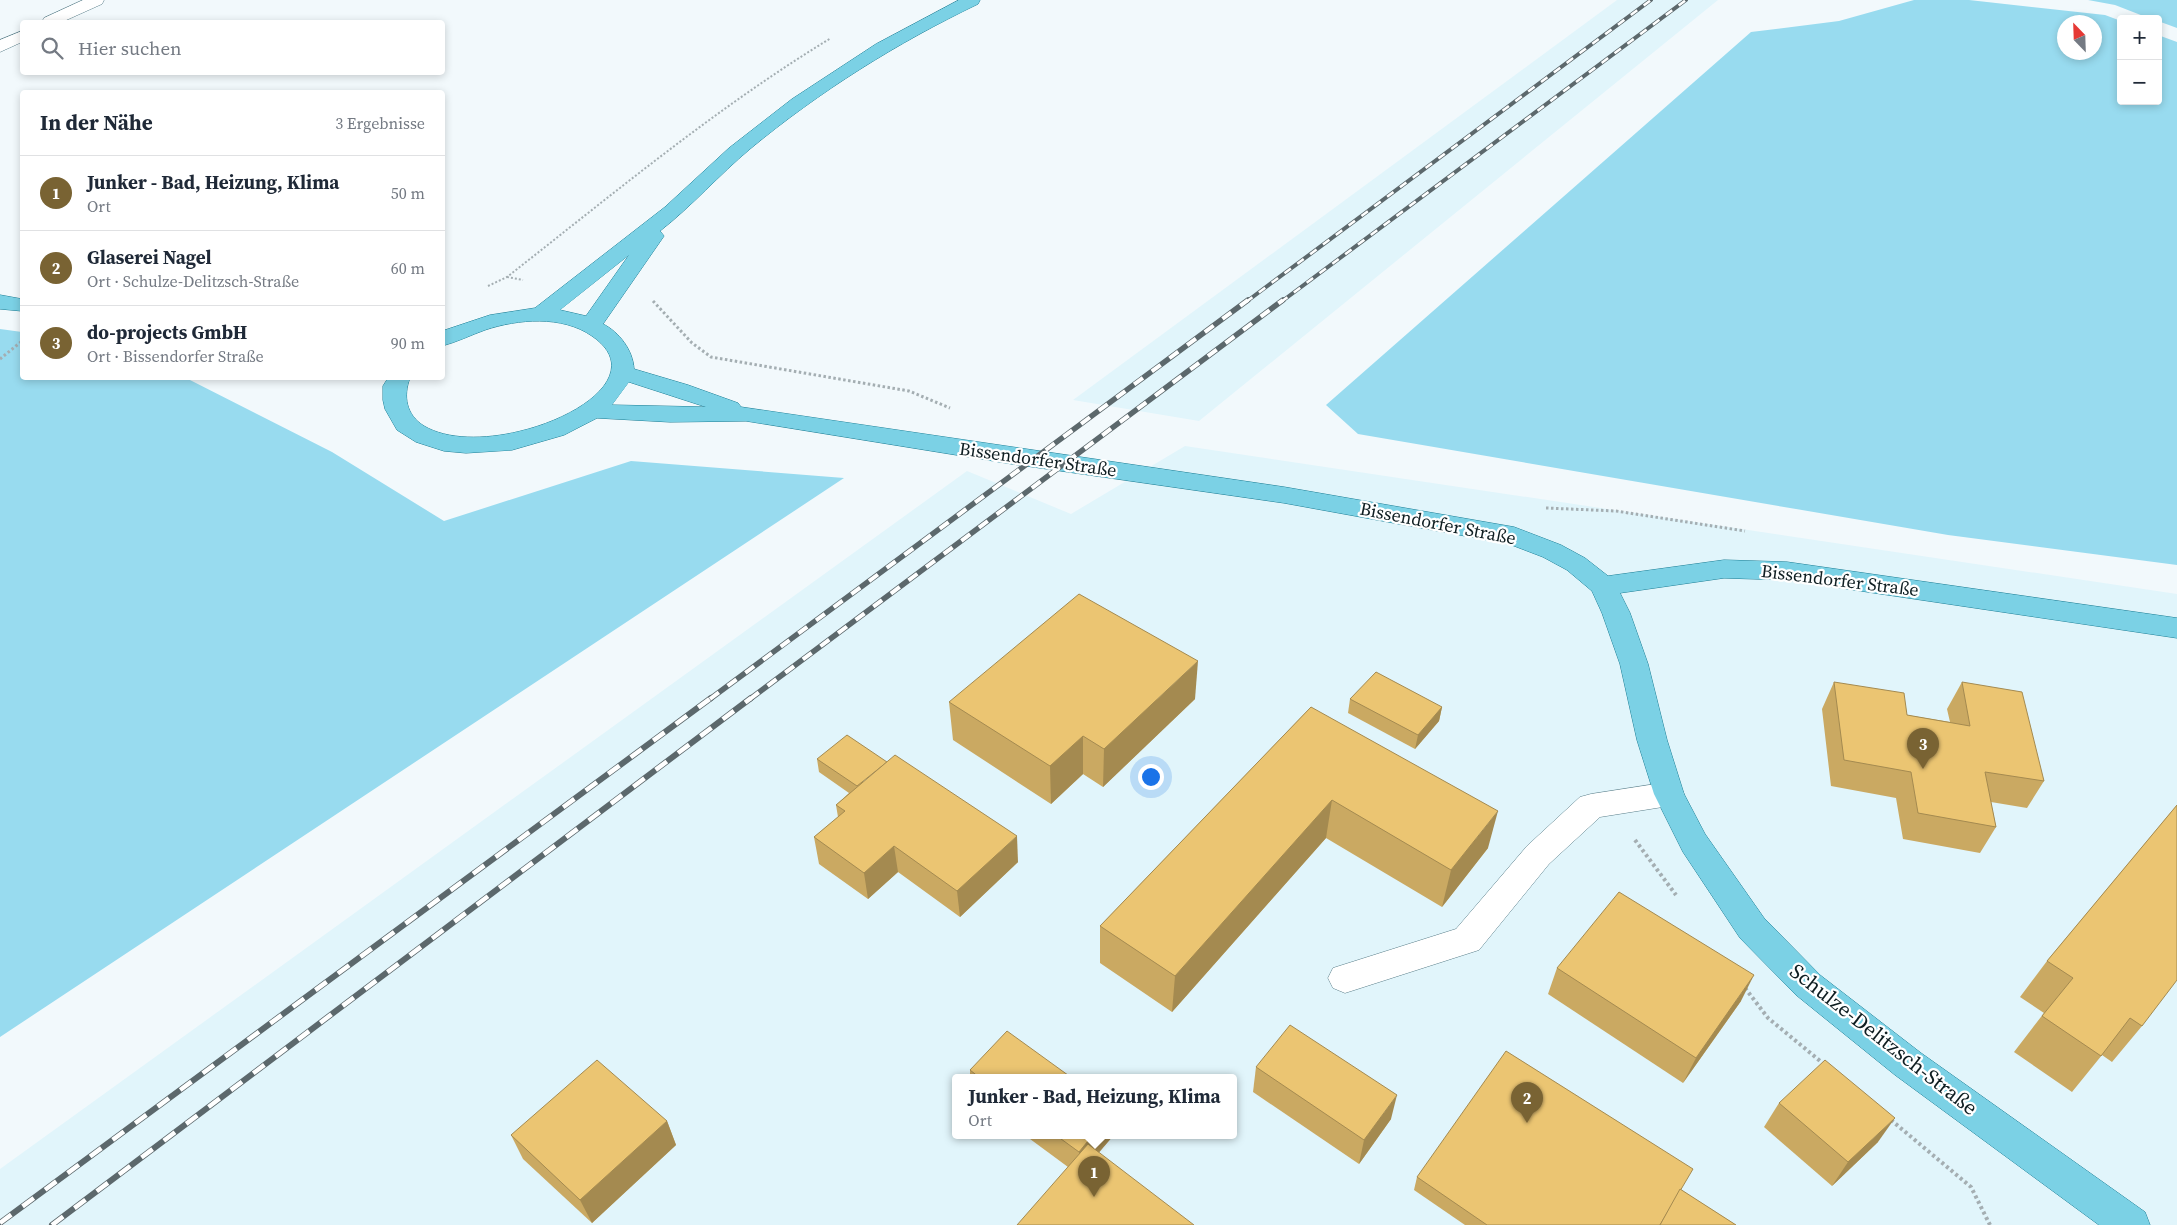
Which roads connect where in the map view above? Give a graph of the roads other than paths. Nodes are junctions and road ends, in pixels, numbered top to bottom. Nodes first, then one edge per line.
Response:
1 (96, 0) edge
2 (972, 0) edge
3 (54, 20) edge
4 (20, 37) edge
5 (0, 47) edge
6 (672, 211) junction
7 (0, 302) edge
8 (20, 305) edge
9 (541, 315) junction
10 (590, 326) junction
11 (445, 338) edge
12 (622, 373) junction
13 (392, 380) edge
14 (593, 411) junction
15 (746, 414) junction
16 (1602, 586) junction
17 (2177, 628) edge
18 (1669, 794) junction
19 (1345, 978) dead end
20 (2131, 1225) edge

1 - 3 street
2 - 6 main road
4 - 5 street
6 - 9 main road
6 - 10 main road
7 - 8 main road
9 - 10 main road
9 - 11 main road
10 - 12 main road
12 - 14 main road
12 - 15 main road, Bissendorfer Straße
13 - 14 main road
14 - 15 main road, Bissendorfer Straße
15 - 16 main road, Bissendorfer Straße
16 - 17 main road, Bissendorfer Straße
16 - 18 main road, Schulze-Delitzsch-Straße
18 - 19 street
18 - 20 main road, Schulze-Delitzsch-Straße

